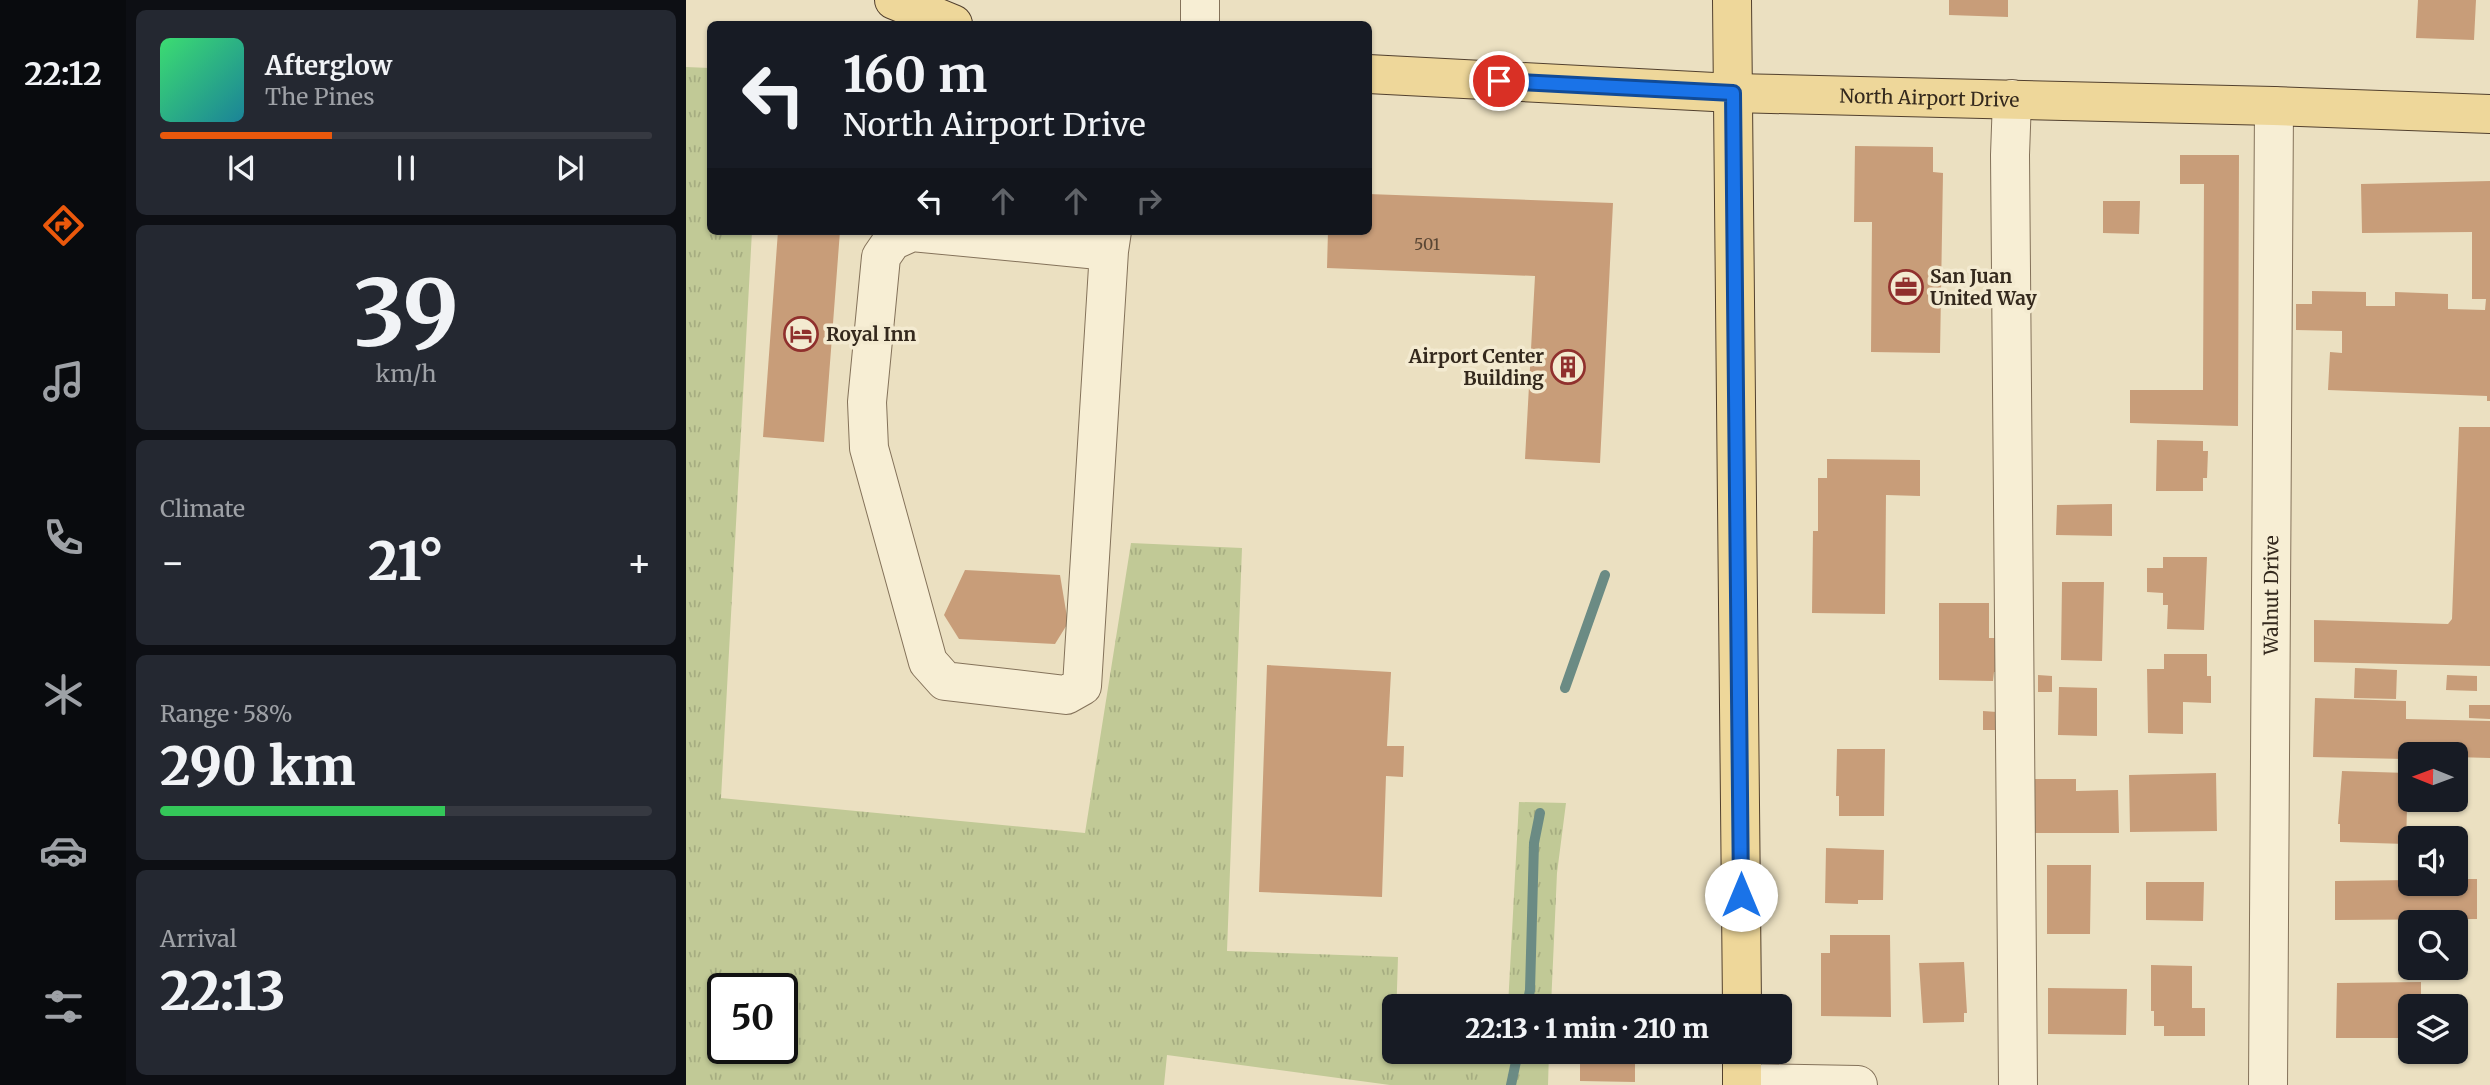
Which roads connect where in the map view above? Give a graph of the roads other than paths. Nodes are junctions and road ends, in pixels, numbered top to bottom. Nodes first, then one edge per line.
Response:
1 (894, 0) edge
2 (1200, 0) edge
3 (1732, 0) edge
4 (946, 21) edge
5 (1200, 21) edge
6 (1372, 74) edge
7 (1733, 93) junction
8 (2012, 99) junction
9 (2274, 106) junction
10 (2490, 114) edge
11 (905, 235) edge
12 (978, 235) edge
13 (1111, 241) edge
14 (1741, 994) edge
15 (1742, 1073) edge
16 (1858, 1085) edge
17 (2018, 1085) edge
18 (2268, 1085) edge

1 - 4 main road
2 - 5 street
3 - 7 main road
6 - 7 main road, North Airport Drive
7 - 8 main road, North Airport Drive
7 - 14 main road
8 - 9 main road, North Airport Drive
8 - 17 street
9 - 10 main road, North Airport Drive
9 - 18 street, Walnut Drive
11 - 13 street
12 - 13 street
15 - 16 street

